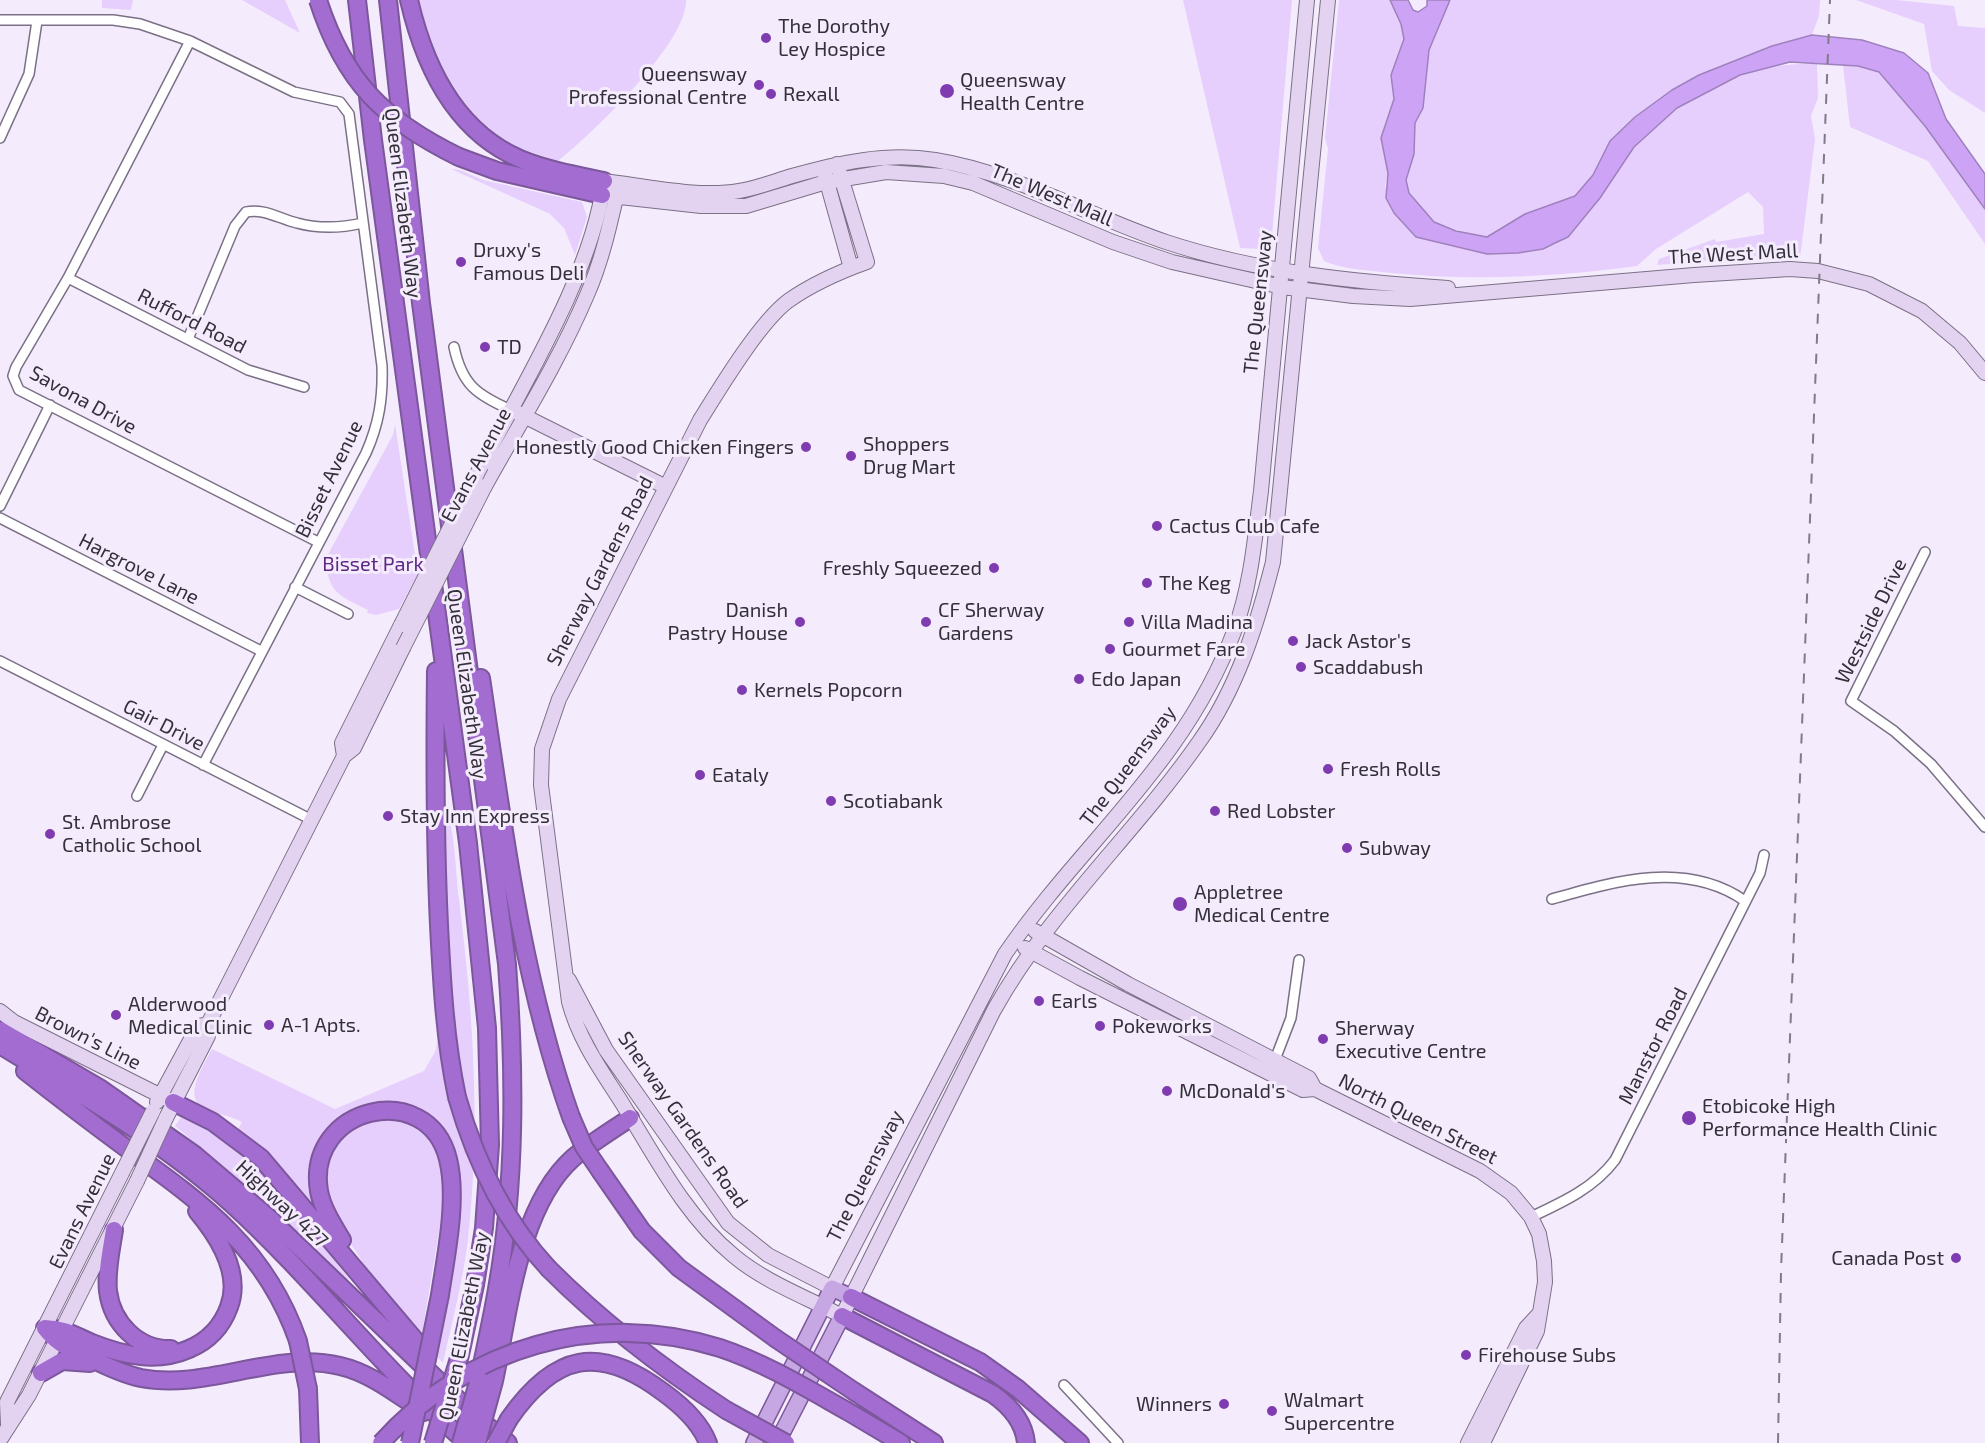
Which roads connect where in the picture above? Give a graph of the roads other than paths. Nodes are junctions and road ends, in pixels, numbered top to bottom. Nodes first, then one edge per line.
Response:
1 (318, 0) edge
2 (357, 0) edge
3 (388, 0) edge
4 (409, 0) edge
5 (1307, 0) edge
6 (1328, 0) edge
7 (0, 20) edge
8 (37, 21) junction
9 (190, 41) junction
10 (0, 138) edge
11 (830, 165) junction
12 (841, 179) junction
13 (826, 182) junction
14 (610, 189) junction
15 (363, 223) junction
16 (851, 268) junction
17 (1283, 269) junction
18 (1302, 273) junction
19 (68, 278) junction
20 (1282, 287) junction
21 (1486, 290) junction
22 (1300, 291) junction
23 (188, 339) junction
24 (454, 348) dead end
25 (1985, 373) edge
26 (304, 387) dead end
27 (50, 405) junction
28 (511, 410) junction
29 (524, 416) junction
30 (666, 487) junction
31 (0, 506) edge
32 (0, 518) edge
33 (318, 542) junction
34 (1925, 552) dead end
35 (455, 572) junction
36 (295, 587) junction
37 (348, 614) dead end
38 (436, 616) junction
39 (261, 651) junction
40 (0, 661) edge
41 (163, 745) junction
42 (344, 756) junction
43 (203, 765) junction
44 (1142, 789) junction
45 (136, 796) dead end
46 (1140, 819) junction
47 (312, 820) junction
48 (1985, 827) edge
49 (1764, 855) dead end
50 (1552, 899) dead end
51 (1745, 901) junction
52 (1025, 926) junction
53 (1042, 935) junction
54 (1014, 941) junction
55 (1031, 951) junction
56 (1299, 960) dead end
57 (568, 977) junction
58 (0, 1011) edge
59 (0, 1030) edge
60 (0, 1046) edge
61 (1272, 1066) junction
62 (638, 1094) junction
63 (167, 1099) junction
64 (646, 1107) junction
65 (626, 1111) junction
66 (160, 1114) junction
67 (166, 1177) junction
68 (1531, 1216) junction
69 (114, 1230) junction
70 (337, 1285) junction
71 (832, 1288) junction
72 (851, 1297) junction
73 (823, 1306) junction
74 (384, 1307) junction
75 (1538, 1315) junction
76 (842, 1316) junction
77 (45, 1328) junction
78 (60, 1336) junction
79 (190, 1348) junction
80 (105, 1366) junction
81 (41, 1373) junction
82 (487, 1380) junction
83 (1064, 1385) dead end
84 (4, 1423) edge
85 (457, 1437) edge
86 (0, 1440) edge
87 (310, 1443) edge
88 (381, 1443) edge
89 (411, 1443) edge
90 (433, 1443) edge
91 (467, 1443) edge
92 (477, 1443) edge
93 (490, 1443) edge
94 (496, 1443) edge
95 (508, 1443) edge
96 (522, 1443) edge
97 (708, 1443) edge
98 (754, 1443) edge
99 (777, 1443) edge
100 (786, 1443) edge
101 (901, 1443) edge
102 (934, 1443) edge
103 (1026, 1443) edge
104 (1080, 1443) edge
105 (1118, 1443) edge
106 (1468, 1443) edge
107 (1483, 1443) edge

1 - 14 highway, bridge
2 - 38 highway, Queen Elizabeth Way
3 - 35 highway, Queen Elizabeth Way
4 - 14 highway
5 - 17 main road, The Queensway
6 - 18 main road, The Queensway
7 - 8 street
8 - 9 street
8 - 10 street
9 - 15 street, Bisset Avenue
9 - 19 street, Savona Drive
11 - 12 main road
11 - 13 main road
11 - 14 main road, The West Mall
11 - 17 main road, The West Mall
12 - 13 main road, The West Mall
12 - 16 main road, Sherway Gardens Road
12 - 20 main road, The West Mall
13 - 14 main road, The West Mall
13 - 16 main road
14 - 28 main road, Evans Avenue
14 - 29 main road, Evans Avenue
15 - 23 street
15 - 33 street, Bisset Avenue
16 - 30 main road, Sherway Gardens Road
17 - 18 main road, The West Mall
17 - 20 main road, The Queensway
18 - 21 main road, The West Mall
18 - 22 main road, The Queensway
19 - 23 street, Rufford Road
19 - 27 street, Savona Drive
20 - 22 main road, The West Mall
20 - 44 main road, The Queensway
21 - 22 main road, The West Mall
21 - 25 main road, The West Mall
22 - 46 main road, The Queensway
23 - 26 street, Rufford Road
24 - 28 street
27 - 31 street
27 - 33 street, Savona Drive
28 - 29 main road
28 - 42 main road, Evans Avenue, bridge
29 - 30 main road
29 - 42 main road, Evans Avenue, bridge
30 - 57 main road, Sherway Gardens Road
32 - 39 street, Hargrove Lane
33 - 36 street, Bisset Avenue
34 - 48 street, Westside Drive
35 - 82 highway, Queen Elizabeth Way
35 - 102 highway, bridge
36 - 37 street
36 - 39 street, Bisset Avenue
38 - 90 highway, Queen Elizabeth Way, bridge
38 - 100 highway, bridge
39 - 43 street, Bisset Avenue
40 - 41 street, Gair Drive
41 - 43 street, Gair Drive
41 - 45 street
42 - 47 main road, Evans Avenue
43 - 47 street, Gair Drive
44 - 46 main road
44 - 52 main road, The Queensway
46 - 53 main road, The Queensway
47 - 63 main road, Evans Avenue
49 - 51 street, Manstor Road
50 - 51 street
51 - 68 street, Manstor Road
52 - 53 main road, North Queen Street
52 - 54 main road, The Queensway
53 - 55 main road, The Queensway
53 - 61 main road, North Queen Street
54 - 55 main road, North Queen Street
54 - 71 main road, The Queensway
55 - 61 main road, North Queen Street
55 - 72 main road, The Queensway
56 - 61 street
57 - 62 main road, Sherway Gardens Road
57 - 65 main road, Sherway Gardens Road
58 - 63 main road, Brown's Line
59 - 70 highway, Highway 427
60 - 67 highway
60 - 85 highway, Highway 427
61 - 68 main road, North Queen Street
62 - 64 main road, Sherway Gardens Road
62 - 65 main road
63 - 66 main road, Evans Avenue
63 - 74 highway
64 - 65 main road
64 - 71 main road, Sherway Gardens Road
65 - 73 main road, Sherway Gardens Road
65 - 82 highway
66 - 69 main road, Evans Avenue, bridge
66 - 77 main road, Evans Avenue, bridge
67 - 79 highway
67 - 87 highway, bridge
68 - 75 main road, North Queen Street
69 - 78 main road, Evans Avenue
69 - 79 highway
70 - 93 highway
70 - 95 highway, Highway 427
71 - 72 main road, Sherway Gardens Road
71 - 73 main road, The Queensway
72 - 76 main road, The Queensway
72 - 104 highway
73 - 76 main road, Sherway Gardens Road
73 - 98 main road, The Queensway
74 - 89 highway, bridge
74 - 96 highway
75 - 106 main road, North Queen Street
75 - 107 main road, North Queen Street
76 - 99 main road, The Queensway
76 - 103 highway
77 - 78 highway
77 - 84 main road, Evans Avenue
78 - 79 highway
78 - 80 highway
78 - 81 main road, Evans Avenue
80 - 81 highway
80 - 85 highway
81 - 84 main road, Evans Avenue
82 - 85 highway, Queen Elizabeth Way, bridge
82 - 92 highway, bridge
83 - 105 street
84 - 86 main road, Evans Avenue
85 - 91 highway, Highway 427
88 - 101 highway, bridge
94 - 97 highway, bridge

